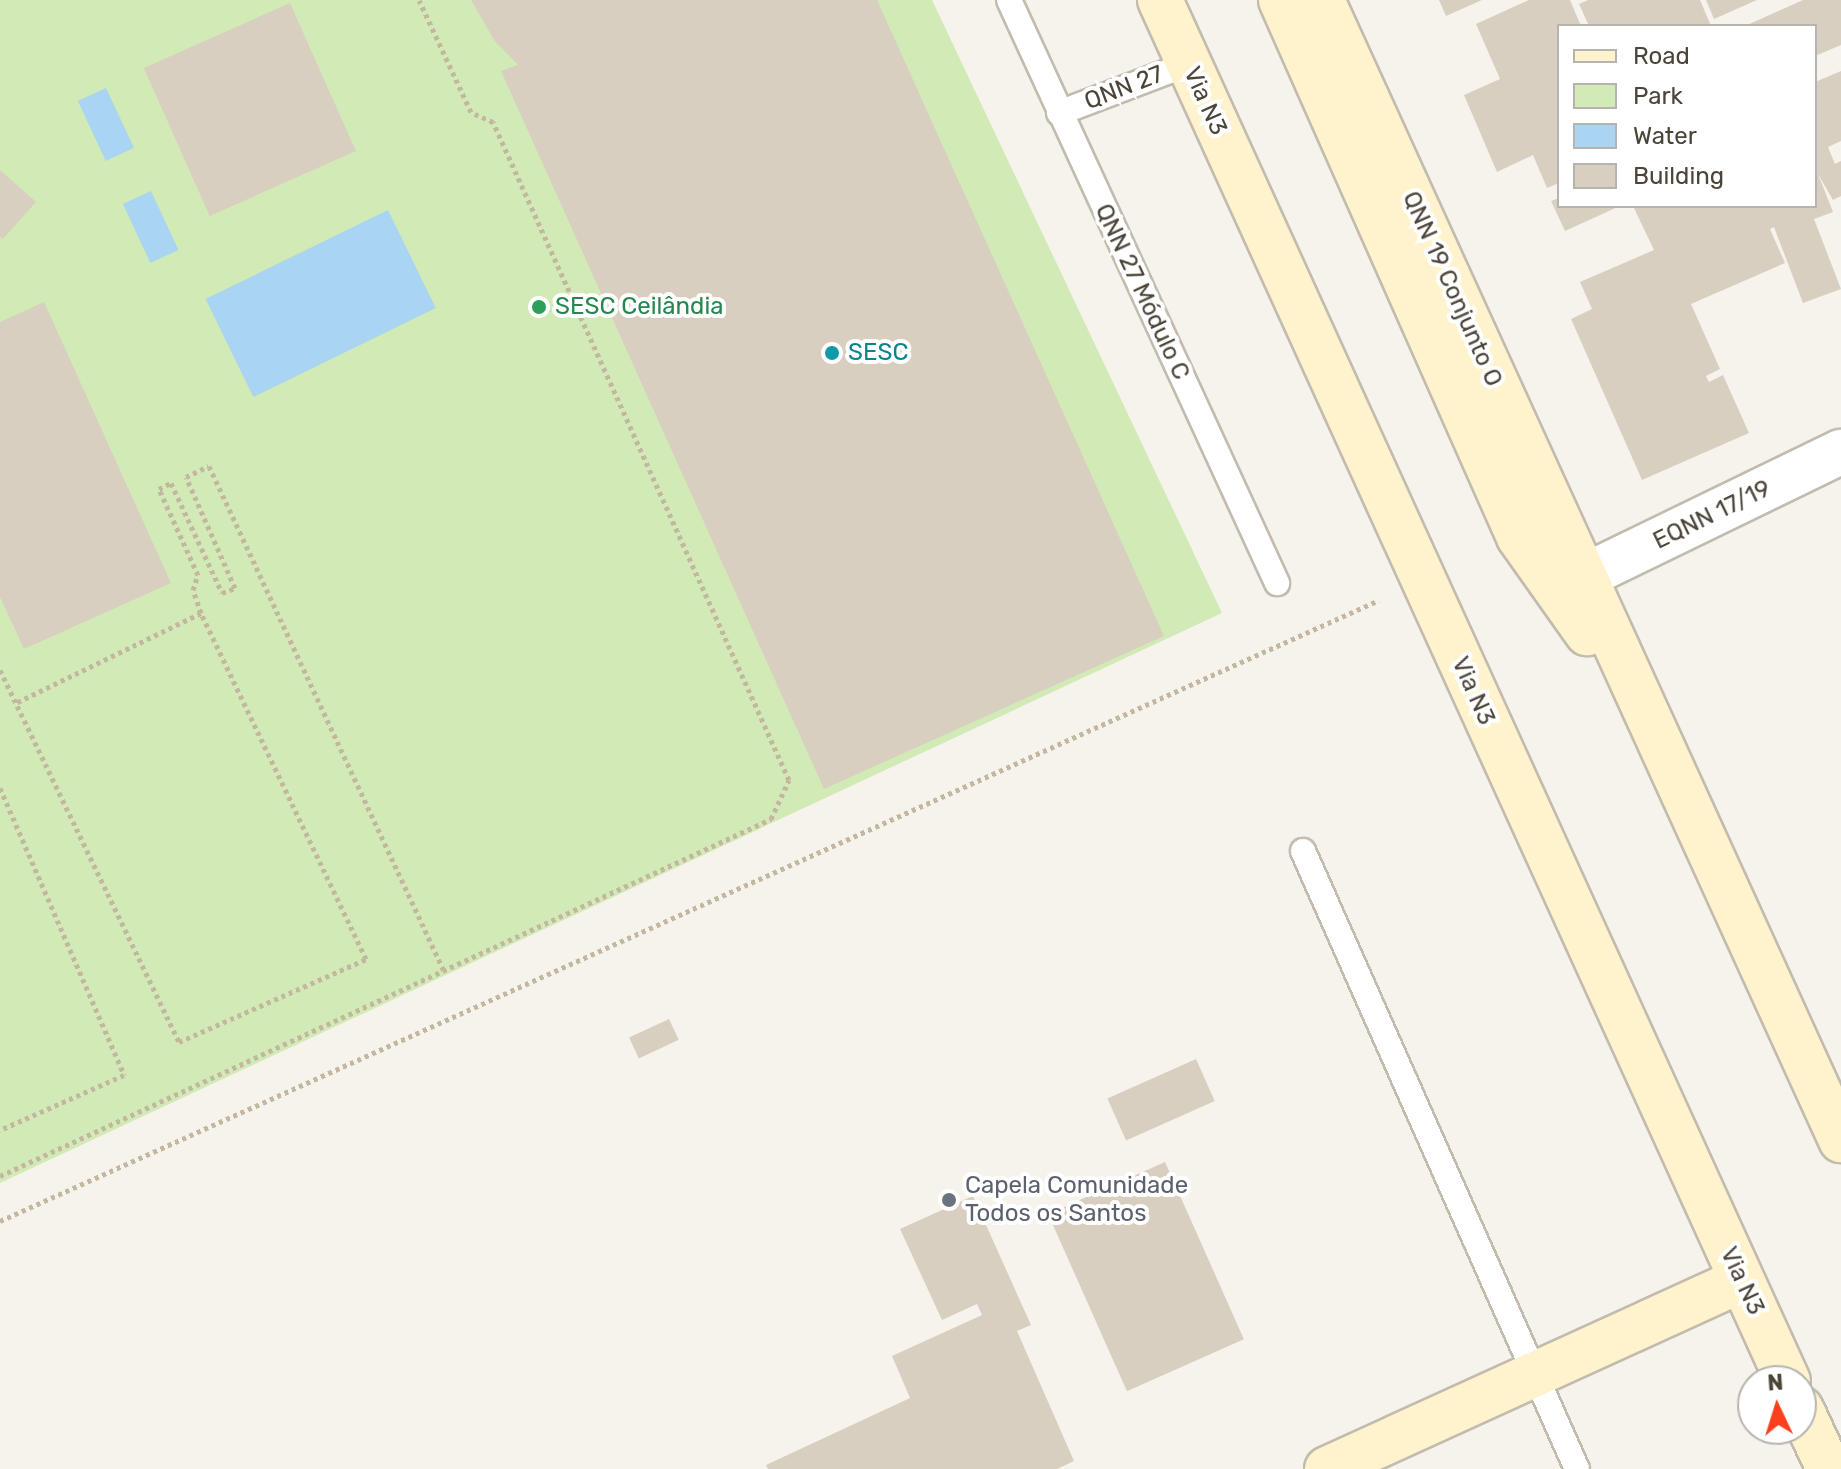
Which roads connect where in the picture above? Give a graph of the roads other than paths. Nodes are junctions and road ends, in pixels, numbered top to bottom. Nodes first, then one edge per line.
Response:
1 (1009, 0) edge
2 (1160, 0) edge
3 (1281, 0) edge
4 (1322, 0) edge
5 (1188, 64) junction
6 (1059, 113) junction
7 (1841, 452) edge
8 (1583, 577) junction
9 (1277, 583) dead end
10 (1650, 724) junction
11 (1303, 851) dead end
12 (1841, 1140) edge
13 (1741, 1280) junction
14 (1781, 1365) edge
15 (1531, 1375) junction
16 (1817, 1443) edge
17 (1327, 1469) edge
18 (1577, 1469) edge
19 (1829, 1469) edge

1 - 6 lane, QNN 27 Módulo C
2 - 5 main road, Via N3
3 - 10 main road
4 - 8 main road, QNN 19 Conjunto O
5 - 6 lane, QNN 27
5 - 13 main road, Via N3
6 - 9 lane, QNN 27 Módulo C
7 - 8 street, EQNN 17/19
8 - 10 main road
10 - 12 main road
11 - 15 lane
13 - 14 main road, Via N3
13 - 15 main road
15 - 17 main road
15 - 18 lane
16 - 19 main road

